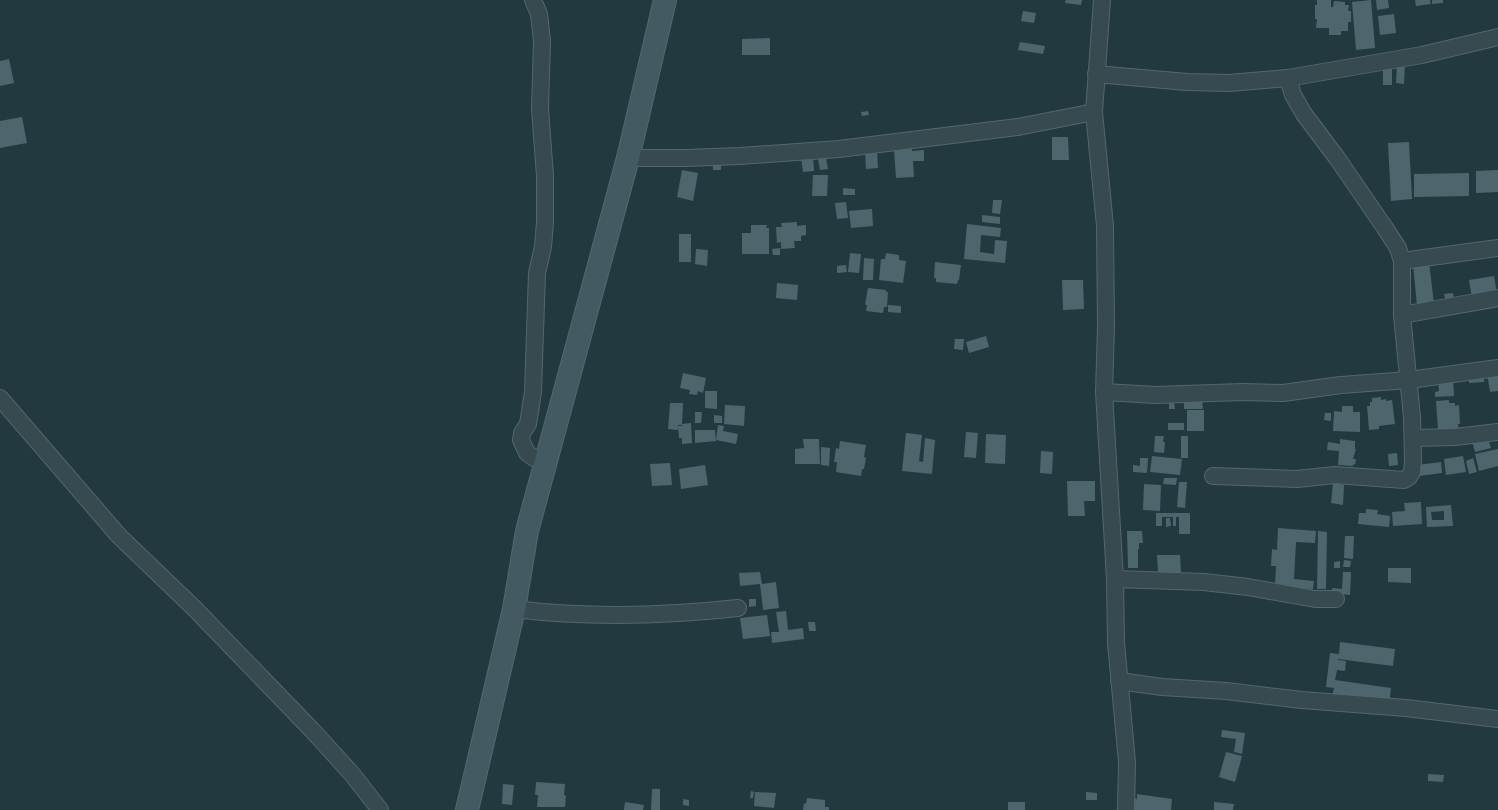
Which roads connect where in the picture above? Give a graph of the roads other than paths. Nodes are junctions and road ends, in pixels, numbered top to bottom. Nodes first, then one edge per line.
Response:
1 (533, 0) edge
2 (665, 0) edge
3 (1102, 0) edge
4 (1498, 37) edge
5 (1096, 74) junction
6 (1288, 78) junction
7 (1094, 112) junction
8 (628, 158) junction
9 (1498, 248) edge
10 (1402, 262) junction
11 (1498, 298) edge
12 (1402, 315) junction
13 (1498, 368) edge
14 (1409, 380) junction
15 (1104, 392) junction
16 (0, 398) edge
17 (1498, 432) edge
18 (1413, 438) junction
19 (545, 462) junction
20 (1213, 476) dead end
21 (1116, 579) junction
22 (1336, 599) dead end
23 (738, 608) dead end
24 (514, 609) junction
25 (1119, 681) junction
26 (1498, 719) edge
27 (380, 810) edge
28 (466, 810) edge
29 (1126, 810) edge

1 - 19 street
2 - 8 main road
3 - 5 street
4 - 6 street
5 - 6 street
5 - 7 street
6 - 10 street
7 - 8 street
7 - 15 street
8 - 19 main road
9 - 10 street
10 - 12 street
11 - 12 street
12 - 14 street
13 - 14 street
14 - 15 street
14 - 18 street
15 - 21 street
16 - 27 street
17 - 18 street
18 - 20 street
19 - 24 main road
21 - 22 street
21 - 25 street
23 - 24 street
24 - 28 main road
25 - 26 street
25 - 29 street

